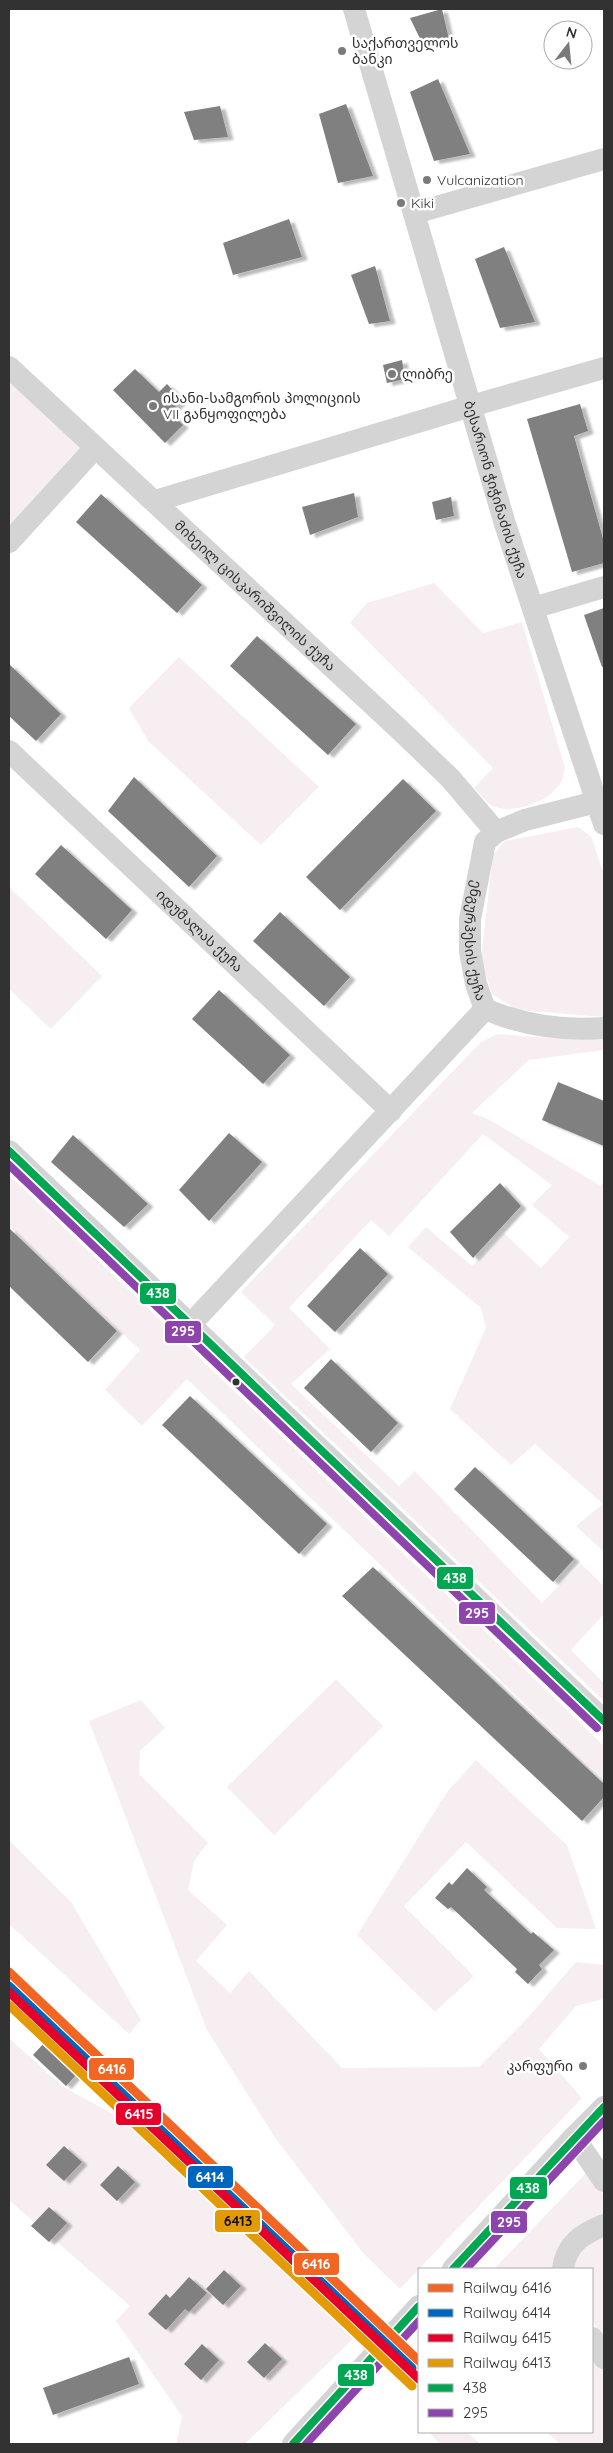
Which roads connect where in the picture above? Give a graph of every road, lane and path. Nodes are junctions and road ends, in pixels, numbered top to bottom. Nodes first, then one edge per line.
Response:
1 (354, 9) edge
2 (604, 159) edge
3 (415, 213) junction
4 (9, 367) edge
5 (604, 368) edge
6 (471, 406) junction
7 (95, 448) junction
8 (155, 501) junction
9 (9, 542) edge
10 (604, 587) edge
11 (533, 608) junction
12 (9, 751) edge
13 (600, 801) edge
14 (604, 824) edge
15 (496, 832) junction
16 (485, 1009) junction
17 (604, 1028) edge
18 (391, 1111) junction
19 (9, 1151) edge
20 (190, 1324) junction
21 (604, 1721) edge
22 (604, 2107) edge
23 (574, 2136) junction
24 (604, 2181) edge
25 (604, 2225) edge
26 (454, 2268) edge
27 (563, 2268) edge
28 (418, 2307) edge
29 (593, 2340) edge
30 (604, 2358) edge
31 (293, 2444) edge

1 - 3 street, ბესარიონ ჭიჭინაძის ქუჩა
2 - 3 street
3 - 6 street, ბესარიონ ჭიჭინაძის ქუჩა
4 - 7 street, მიხეილ ცისკარიშვილის ქუჩა
5 - 6 street
6 - 8 street
6 - 11 street, ბესარიონ ჭიჭინაძის ქუჩა
7 - 8 street, მიხეილ ცისკარიშვილის ქუჩა
7 - 9 street
8 - 15 street, მიხეილ ცისკარიშვილის ქუჩა
10 - 11 street
11 - 13 street, ბესარიონ ჭიჭინაძის ქუჩა
12 - 18 street, იდუმალას ქუჩა
13 - 14 street, ბესარიონ ჭიჭინაძის ქუჩა
13 - 15 street
15 - 16 street, ენგურჰესის ქუჩა
16 - 17 street, ენგურჰესის ქუჩა
16 - 18 street, ენგურჰესის ქუჩა
18 - 20 street, ენგურჰესის ქუჩა
19 - 20 street
20 - 21 street
22 - 23 street
23 - 24 street
23 - 26 street
25 - 27 street
28 - 31 street
29 - 30 street

